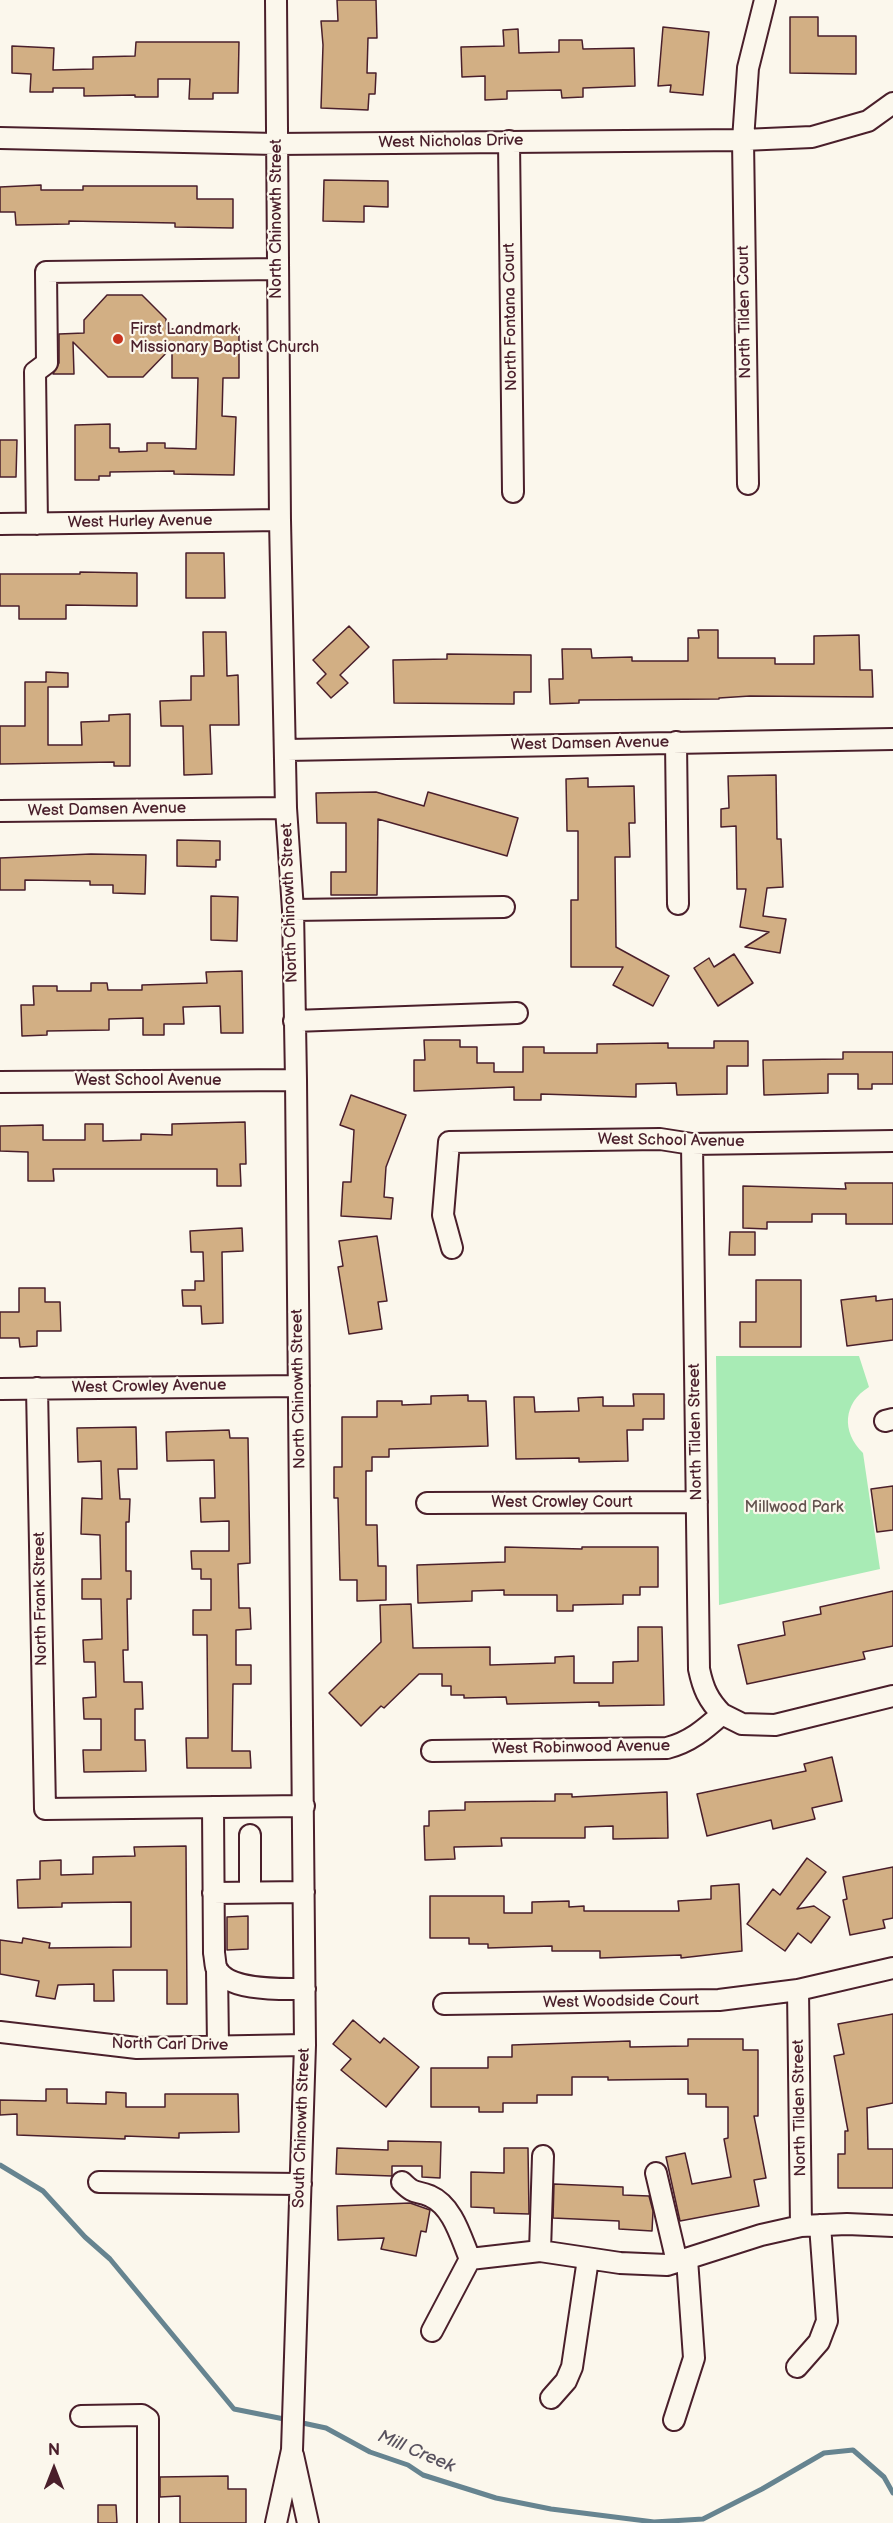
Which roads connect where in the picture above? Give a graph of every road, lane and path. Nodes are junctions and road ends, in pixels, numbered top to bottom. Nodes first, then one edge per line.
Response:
1 (276, 0) edge
2 (765, 0) edge
3 (893, 103) edge
4 (0, 138) edge
5 (743, 140) junction
6 (509, 141) junction
7 (276, 144) junction
8 (277, 269) junction
9 (748, 484) dead end
10 (513, 492) dead end
11 (280, 520) junction
12 (0, 524) edge
13 (37, 524) junction
14 (893, 739) edge
15 (676, 742) junction
16 (287, 750) junction
17 (286, 808) junction
18 (0, 811) edge
19 (678, 904) dead end
20 (504, 907) dead end
21 (292, 910) junction
22 (517, 1013) dead end
23 (294, 1021) junction
24 (296, 1080) junction
25 (0, 1082) edge
26 (893, 1141) edge
27 (692, 1144) junction
28 (452, 1248) dead end
29 (299, 1386) junction
30 (37, 1388) junction
31 (0, 1389) edge
32 (697, 1502) junction
33 (427, 1503) dead end
34 (893, 1696) edge
35 (722, 1714) junction
36 (432, 1751) dead end
37 (304, 1806) junction
38 (213, 1807) junction
39 (250, 1835) dead end
40 (250, 1892) junction
41 (304, 1892) junction
42 (213, 1893) junction
43 (893, 1968) edge
44 (217, 1969) junction
45 (305, 1989) junction
46 (798, 1990) junction
47 (444, 2004) dead end
48 (0, 2032) edge
49 (305, 2045) junction
50 (218, 2046) junction
51 (543, 2156) dead end
52 (656, 2173) dead end
53 (99, 2182) dead end
54 (402, 2182) dead end
55 (301, 2184) junction
56 (811, 2226) junction
57 (893, 2226) edge
58 (540, 2251) junction
59 (470, 2259) junction
60 (588, 2259) junction
61 (682, 2260) junction
62 (432, 2331) dead end
63 (798, 2367) dead end
64 (551, 2398) dead end
65 (81, 2416) dead end
66 (674, 2420) dead end
67 (292, 2450) junction
68 (148, 2523) edge
69 (276, 2523) edge
70 (308, 2523) edge

1 - 7 street, North Chinowth Street
2 - 5 street
3 - 5 street, West Nicholas Drive
4 - 7 street, West Nicholas Drive
5 - 6 street, West Nicholas Drive
5 - 9 street, North Tilden Court
6 - 7 street, West Nicholas Drive
6 - 10 street, North Fontana Court
7 - 8 street, North Chinowth Street
8 - 11 street, North Chinowth Street
8 - 13 street
11 - 13 street, West Hurley Avenue
11 - 16 street, North Chinowth Street
12 - 13 street, West Hurley Avenue
14 - 15 street, West Damsen Avenue
15 - 16 street, West Damsen Avenue
15 - 19 street
16 - 17 street, North Chinowth Street
17 - 18 street, West Damsen Avenue
17 - 21 street, North Chinowth Street
20 - 21 street
21 - 23 street, North Chinowth Street
22 - 23 street
23 - 24 street, North Chinowth Street
24 - 25 street, West School Avenue
24 - 29 street, North Chinowth Street
26 - 27 street, West School Avenue
27 - 28 street, West School Avenue
27 - 32 street, North Tilden Street
29 - 30 street, West Crowley Avenue
29 - 37 street, North Chinowth Street
30 - 31 street, West Crowley Avenue
30 - 38 street, North Frank Street
32 - 33 street, West Crowley Court
32 - 35 street, North Tilden Street
34 - 35 street
35 - 36 street, West Robinwood Avenue
37 - 38 street
37 - 41 street, South Chinowth Street
38 - 42 street
39 - 40 street
40 - 41 street
40 - 42 street
41 - 45 street, South Chinowth Street
42 - 44 street
43 - 46 street, West Woodside Court
44 - 45 street
44 - 50 street
45 - 49 street, South Chinowth Street
46 - 47 street, West Woodside Court
46 - 56 street, North Tilden Street
48 - 50 street, North Carl Drive
49 - 50 street, North Carl Drive
49 - 55 street, South Chinowth Street
51 - 58 street
52 - 61 street
53 - 55 street
54 - 59 street
55 - 67 street, South Chinowth Street
56 - 57 street
56 - 61 street
56 - 63 street, North Tilden Street
58 - 59 street
58 - 60 street
59 - 62 street
60 - 61 street
60 - 64 street
61 - 66 street
65 - 68 street
67 - 69 street, South Chinowth Street
67 - 70 street, South Chinowth Street

